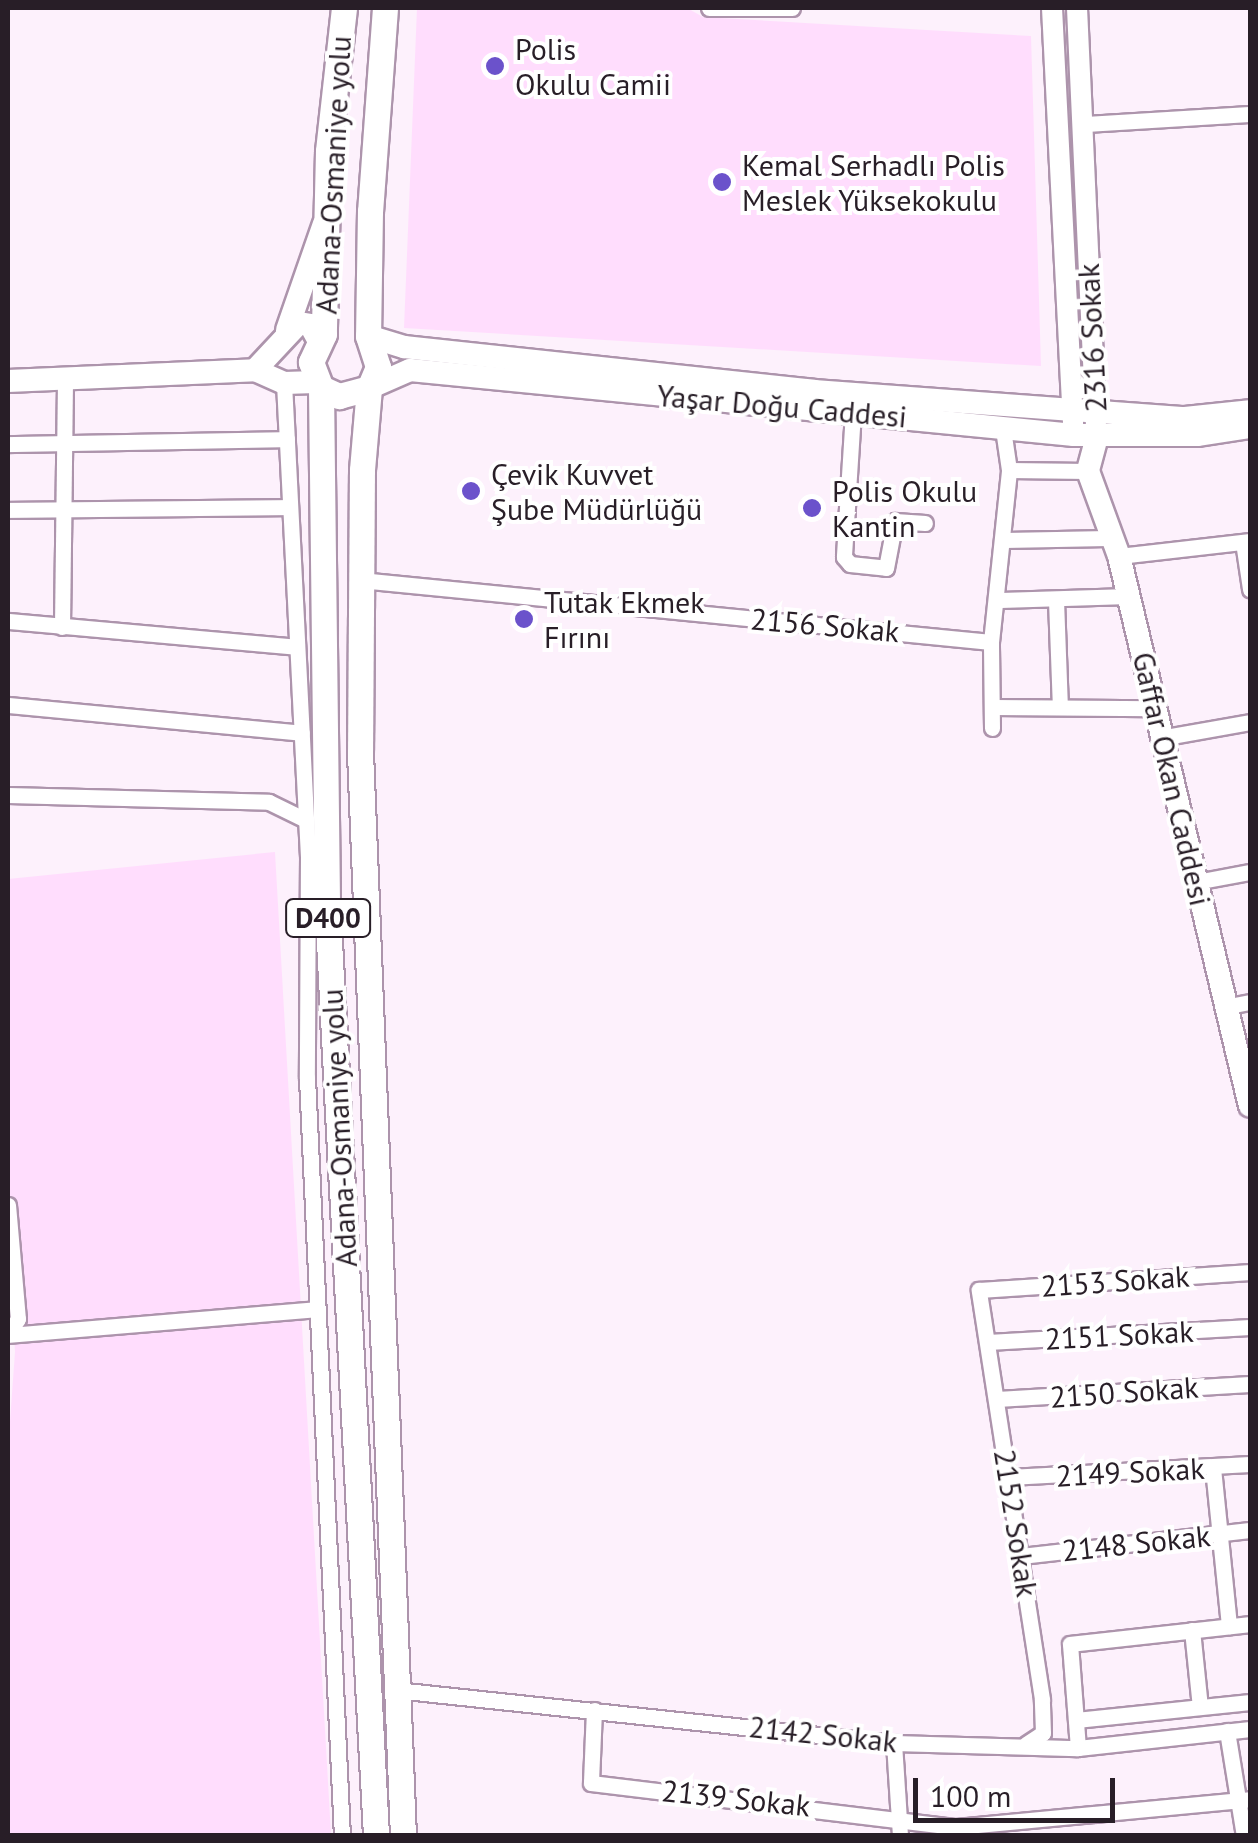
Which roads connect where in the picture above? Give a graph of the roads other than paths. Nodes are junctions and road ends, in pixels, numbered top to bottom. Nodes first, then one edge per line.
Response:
1 (344, 8) edge
2 (385, 8) edge
3 (709, 8) edge
4 (792, 8) edge
5 (1052, 8) edge
6 (1076, 8) edge
7 (1250, 114) edge
8 (1085, 124) junction
9 (325, 221) junction
10 (287, 330) junction
11 (368, 336) junction
12 (322, 338) junction
13 (256, 370) junction
14 (8, 381) edge
15 (64, 382) junction
16 (284, 382) junction
17 (318, 385) junction
18 (369, 388) junction
19 (1250, 411) edge
20 (853, 412) junction
21 (1250, 427) edge
22 (1003, 429) junction
23 (1086, 436) junction
24 (286, 439) junction
25 (62, 443) junction
26 (8, 444) edge
27 (1009, 470) junction
28 (290, 507) junction
29 (60, 509) junction
30 (8, 510) edge
31 (925, 523) dead end
32 (1004, 540) junction
33 (1247, 542) edge
34 (1114, 547) junction
35 (360, 580) junction
36 (1250, 590) edge
37 (1128, 596) junction
38 (1000, 600) junction
39 (1056, 600) junction
40 (8, 622) edge
41 (62, 627) junction
42 (992, 642) junction
43 (297, 647) junction
44 (8, 705) edge
45 (992, 707) junction
46 (1060, 708) junction
47 (1155, 708) junction
48 (1250, 722) edge
49 (992, 728) dead end
50 (302, 734) junction
51 (1160, 738) junction
52 (8, 795) edge
53 (306, 820) junction
54 (1250, 872) edge
55 (1196, 882) junction
56 (1240, 1004) edge
57 (1246, 1071) edge
58 (1250, 1106) edge
59 (8, 1206) edge
60 (1250, 1272) edge
61 (978, 1290) joint
62 (316, 1309) junction
63 (1250, 1327) edge
64 (8, 1334) edge
65 (988, 1342) junction
66 (1250, 1384) edge
67 (997, 1399) junction
68 (1250, 1464) edge
69 (1214, 1468) junction
70 (1008, 1477) junction
71 (1250, 1530) edge
72 (1220, 1534) junction
73 (1020, 1556) junction
74 (1250, 1624) edge
75 (1229, 1626) junction
76 (1192, 1630) junction
77 (396, 1690) junction
78 (1250, 1702) edge
79 (1200, 1707) junction
80 (594, 1710) junction
81 (1076, 1720) junction
82 (1250, 1729) edge
83 (1227, 1731) junction
84 (894, 1743) junction
85 (1024, 1745) junction
86 (1078, 1748) junction
87 (1245, 1800) edge
88 (900, 1818) junction
89 (342, 1836) edge
90 (376, 1836) edge
91 (404, 1836) edge
92 (900, 1836) edge
93 (1244, 1836) edge

1 - 9 highway, Adana-Osmaniye yolu / D400
2 - 11 highway, Adana-Osmaniye yolu / D400
3 - 4 street
5 - 23 street, 2316 Sokak
6 - 8 street, 2316 Sokak
7 - 8 street
8 - 23 street, 2316 Sokak
9 - 10 main road
9 - 12 highway, Adana-Osmaniye yolu / D400
10 - 12 main road
10 - 13 main road
11 - 12 highway, Yaşar Doğu Caddesi
11 - 18 highway, Adana-Osmaniye yolu / D400
11 - 23 main road, Yaşar Doğu Caddesi
12 - 17 highway, Adana-Osmaniye yolu / D400
13 - 15 main road
13 - 16 main road
14 - 15 main road
15 - 25 street
16 - 17 main road
16 - 24 street
17 - 18 highway, Yaşar Doğu Caddesi
17 - 90 highway, Adana-Osmaniye yolu / D400
18 - 20 main road, Yaşar Doğu Caddesi
18 - 35 highway, Adana-Osmaniye yolu / D400
19 - 23 main road, Yaşar Doğu Caddesi
20 - 22 main road, Yaşar Doğu Caddesi
20 - 31 street
21 - 23 main road, Yaşar Doğu Caddesi
22 - 23 main road, Yaşar Doğu Caddesi
22 - 27 street
23 - 27 street
23 - 34 main road, Gaffar Okan Caddesi
24 - 25 street
24 - 28 street
25 - 26 street
25 - 29 street
27 - 32 street
28 - 29 street
28 - 43 street
29 - 30 street
29 - 41 street
32 - 34 street
32 - 38 street
33 - 34 street
33 - 36 street
34 - 37 main road, Gaffar Okan Caddesi
35 - 42 street, 2156 Sokak
35 - 77 highway, Adana-Osmaniye yolu / D400
37 - 39 street
37 - 47 main road, Gaffar Okan Caddesi
38 - 39 street
38 - 42 street
39 - 46 street
40 - 41 street
41 - 43 street
42 - 45 street
43 - 50 street
44 - 50 street
45 - 46 street
45 - 49 street
46 - 47 street
47 - 51 main road, Gaffar Okan Caddesi
48 - 51 street
50 - 53 street
51 - 55 main road, Gaffar Okan Caddesi
52 - 53 street
53 - 62 street
54 - 55 street
55 - 56 main road, Gaffar Okan Caddesi
56 - 57 main road, Gaffar Okan Caddesi
57 - 58 main road, Gaffar Okan Caddesi
59 - 64 street
60 - 61 street, 2153 Sokak
61 - 65 street, 2152 Sokak
62 - 64 street
62 - 89 street
63 - 65 street, 2151 Sokak
65 - 67 street, 2152 Sokak
66 - 67 street, 2150 Sokak
67 - 70 street, 2152 Sokak
68 - 69 street, 2149 Sokak
69 - 70 street, 2149 Sokak
69 - 72 street
70 - 73 street, 2152 Sokak
71 - 72 street, 2148 Sokak
72 - 73 street, 2148 Sokak
72 - 75 street
73 - 85 street, 2152 Sokak
74 - 75 street
75 - 76 street
76 - 79 street
76 - 81 street
77 - 80 street, 2142 Sokak
77 - 91 highway, Adana-Osmaniye yolu / D400
78 - 79 street
79 - 81 street
80 - 84 street, 2142 Sokak
80 - 88 street, 2139 Sokak
81 - 86 street
82 - 83 street, 2142 Sokak
83 - 86 street, 2142 Sokak
83 - 87 street
84 - 85 street, 2142 Sokak
84 - 88 street
85 - 86 street, 2142 Sokak
87 - 88 street, 2139 Sokak
87 - 93 street
88 - 92 street

